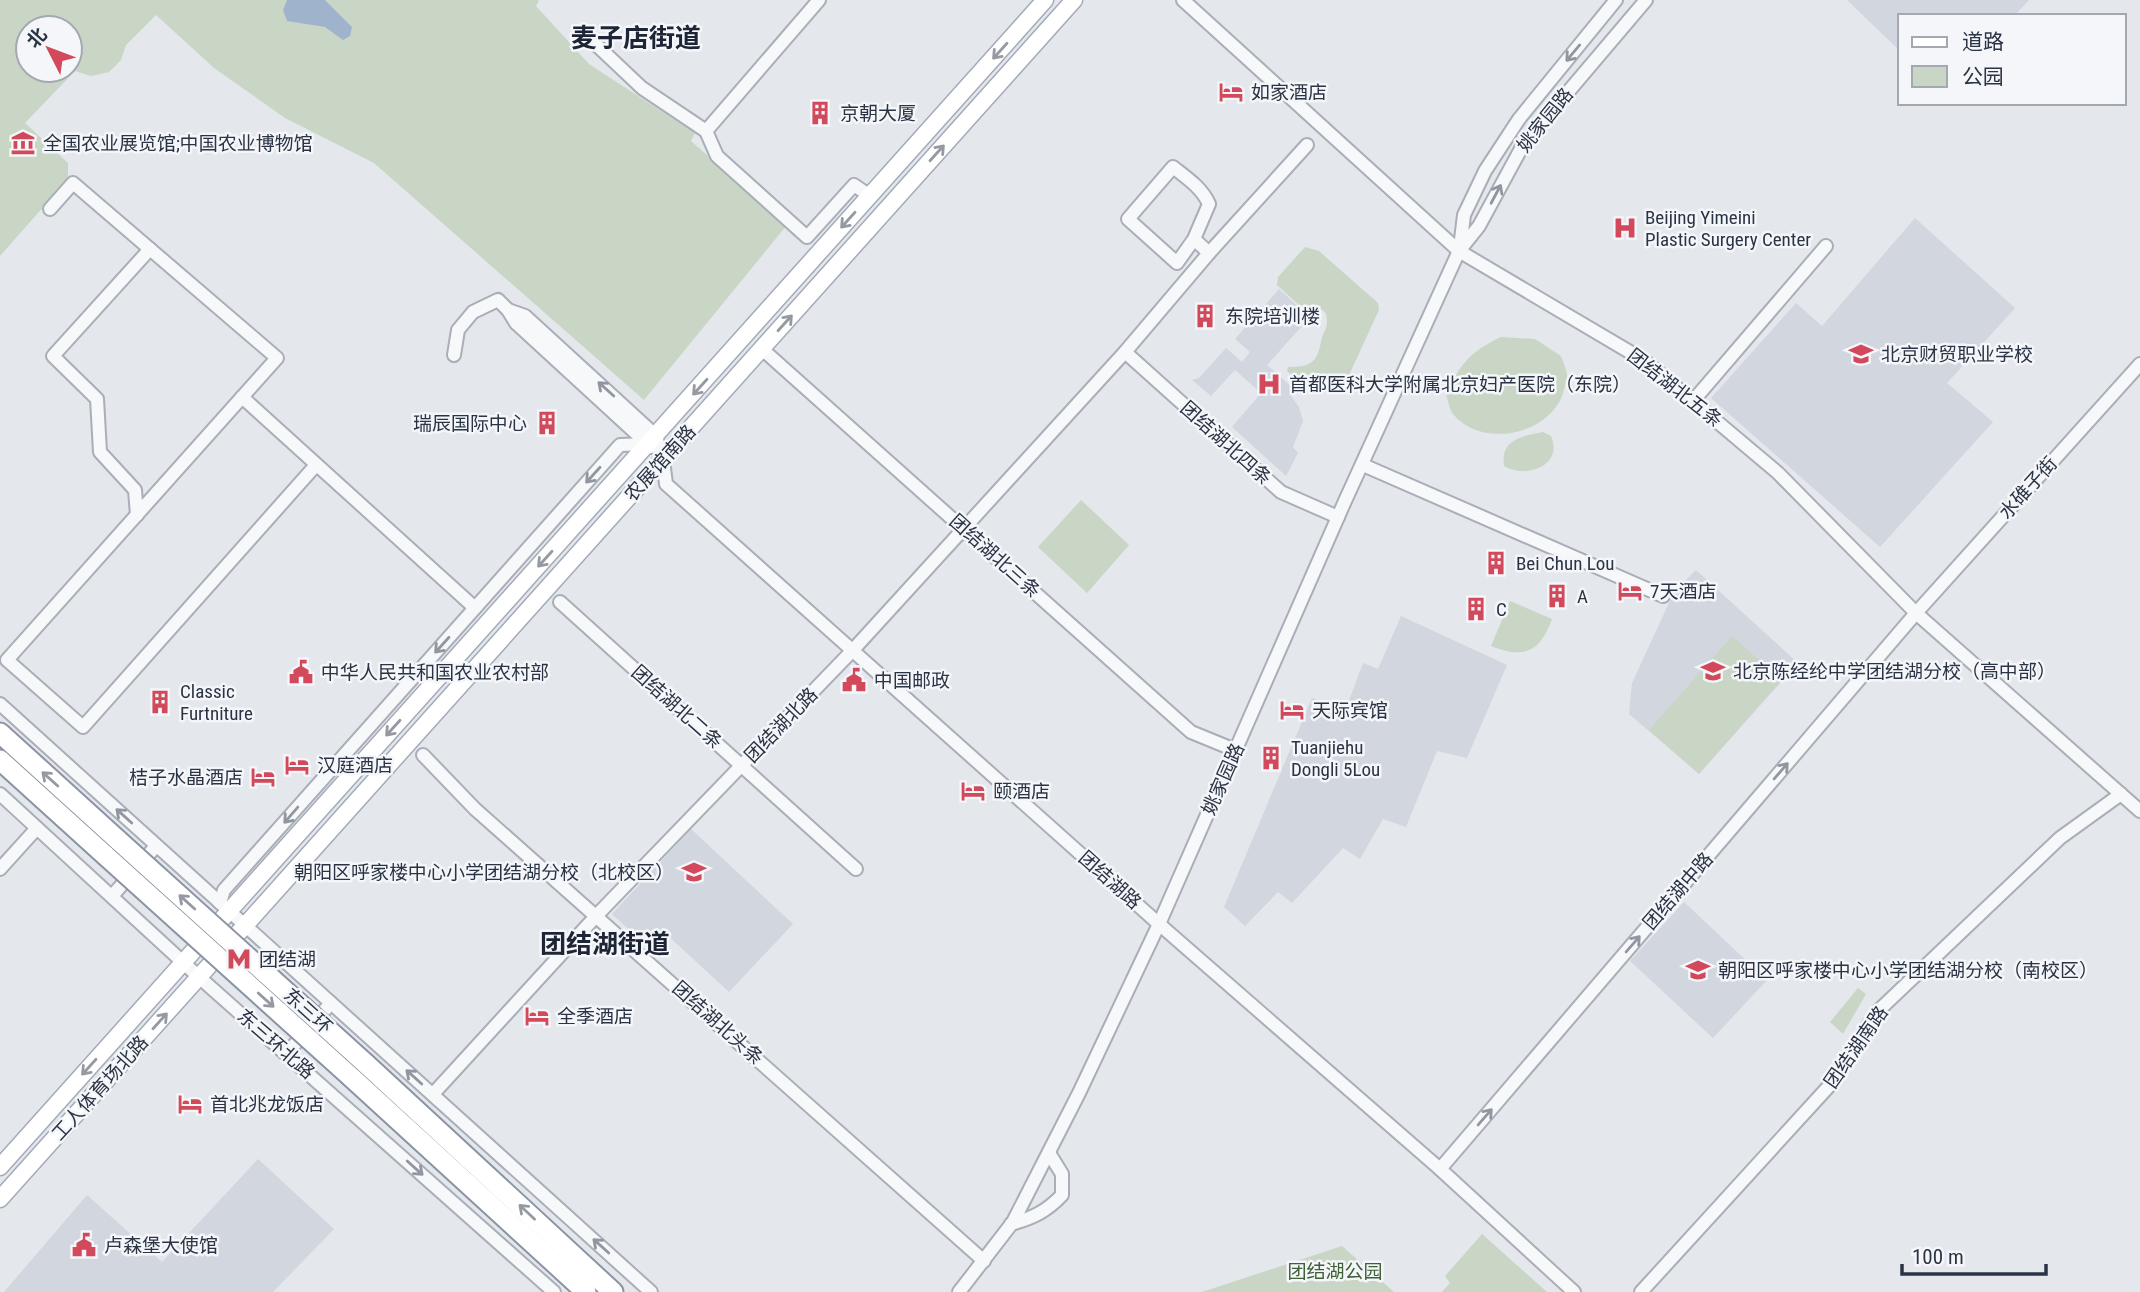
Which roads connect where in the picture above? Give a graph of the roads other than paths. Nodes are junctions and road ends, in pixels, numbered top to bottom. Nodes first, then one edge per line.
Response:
1 (819, 0) edge
2 (1045, 0) edge
3 (1074, 0) edge
4 (1183, 0) edge
5 (1616, 0) edge
6 (1646, 0) edge
7 (588, 37) dead end
8 (706, 131) junction
9 (1307, 145) dead end
10 (870, 196) junction
11 (50, 209) dead end
12 (1194, 239) junction
13 (1826, 246) dead end
14 (150, 249) junction
15 (1459, 251) junction
16 (1209, 253) junction
17 (762, 349) junction
18 (1125, 352) junction
19 (454, 355) dead end
20 (2140, 365) edge
21 (243, 397) junction
22 (1693, 401) junction
23 (652, 440) junction
24 (663, 460) junction
25 (1363, 464) junction
26 (317, 465) junction
27 (137, 514) junction
28 (1338, 517) junction
29 (966, 529) junction
30 (1663, 596) dead end
31 (560, 602) dead end
32 (475, 608) junction
33 (1916, 612) junction
34 (852, 651) junction
35 (4, 664) edge
36 (0, 704) edge
37 (0, 733) edge
38 (1235, 750) junction
39 (423, 755) dead end
40 (0, 760) edge
41 (743, 765) junction
42 (0, 794) edge
43 (2121, 794) junction
44 (2140, 811) edge
45 (37, 828) junction
46 (156, 846) junction
47 (112, 849) junction
48 (0, 869) edge
49 (856, 869) dead end
50 (112, 897) junction
51 (224, 907) junction
52 (597, 915) junction
53 (1159, 924) junction
54 (246, 927) junction
55 (183, 962) junction
56 (199, 976) junction
57 (331, 1003) junction
58 (287, 1053) junction
59 (433, 1094) junction
60 (1049, 1153) junction
61 (0, 1167) edge
62 (1440, 1169) junction
63 (0, 1199) edge
64 (1011, 1224) junction
65 (984, 1261) junction
66 (554, 1292) edge
67 (586, 1292) edge
68 (613, 1292) edge
69 (652, 1292) edge
70 (959, 1292) edge
71 (1574, 1292) edge
72 (1641, 1292) edge

1 - 8 street
2 -> 10 main road, 农展馆南路
17 -> 3 main road, 农展馆南路
4 - 15 street, 团结湖北五条
5 -> 15 street, 姚家园路
15 -> 6 street, 姚家园路
7 - 8 street
8 - 10 street
9 - 16 street, 团结湖北路
10 -> 23 main road, 农展馆南路
11 - 14 street
12 - 12 street
12 - 16 street
13 - 22 street
14 - 21 street
14 - 27 street
15 - 22 street, 团结湖北五条
15 - 25 street, 姚家园路
16 - 18 street, 团结湖北路
17 - 24 main road, 农展馆南路
17 - 29 street, 团结湖北三条
18 - 28 street, 团结湖北四条
18 - 29 street, 团结湖北路
19 - 23 street
20 - 33 street, 水碓子街
21 - 26 street
21 - 27 street
22 - 33 street, 团结湖北五条
23 - 24 street, 团结湖路
23 -> 32 street, 农展馆南路
23 -> 51 main road, 农展馆南路
24 - 34 street, 团结湖路
24 - 54 main road, 农展馆南路
25 - 28 street, 姚家园路
25 - 30 street
26 - 32 street
26 - 35 street
27 - 35 street
28 - 38 street, 姚家园路
29 - 34 street, 团结湖北路
29 - 38 street, 团结湖北三条
31 - 41 street, 团结湖北二条
32 -> 51 street, 农展馆南路
33 - 43 street, 团结湖北五条
62 -> 33 street, 团结湖中路
34 - 41 street, 团结湖北路
34 - 53 street, 团结湖路
46 -> 36 street
47 -> 37 highway, 东三环
38 - 53 street, 姚家园路
39 - 52 street, 团结湖北头条
40 - 47 highway, 东三环
41 - 49 street, 团结湖北二条
41 - 52 street, 团结湖北路
42 - 45 street, 东三环北路
43 - 44 street, 团结湖北五条
43 - 72 street, 团结湖南路
45 - 48 street
45 - 50 street, 东三环北路
46 - 50 street
46 - 51 street
47 -> 67 highway, 东三环, bridge
68 -> 47 highway, 东三环, bridge
50 - 55 street, 东三环北路
51 - 54 street
51 - 55 main road, 工人体育场北路
52 - 59 street, 团结湖北路
52 - 65 street, 团结湖北头条
53 - 60 street, 姚家园路
53 - 62 street, 团结湖路
54 - 56 main road, 农展馆南路
54 - 57 street
55 - 56 street, 东三环北路
55 -> 61 main road, 工人体育场北路
56 - 58 street, 东三环北路
63 -> 56 main road, 工人体育场北路
57 - 58 street
59 -> 57 street
58 -> 66 street, 东三环北路
69 -> 59 street
60 - 64 street, 姚家园路
60 - 64 street
62 - 71 street, 团结湖路
64 - 65 street, 姚家园路
65 - 70 street, 姚家园路

